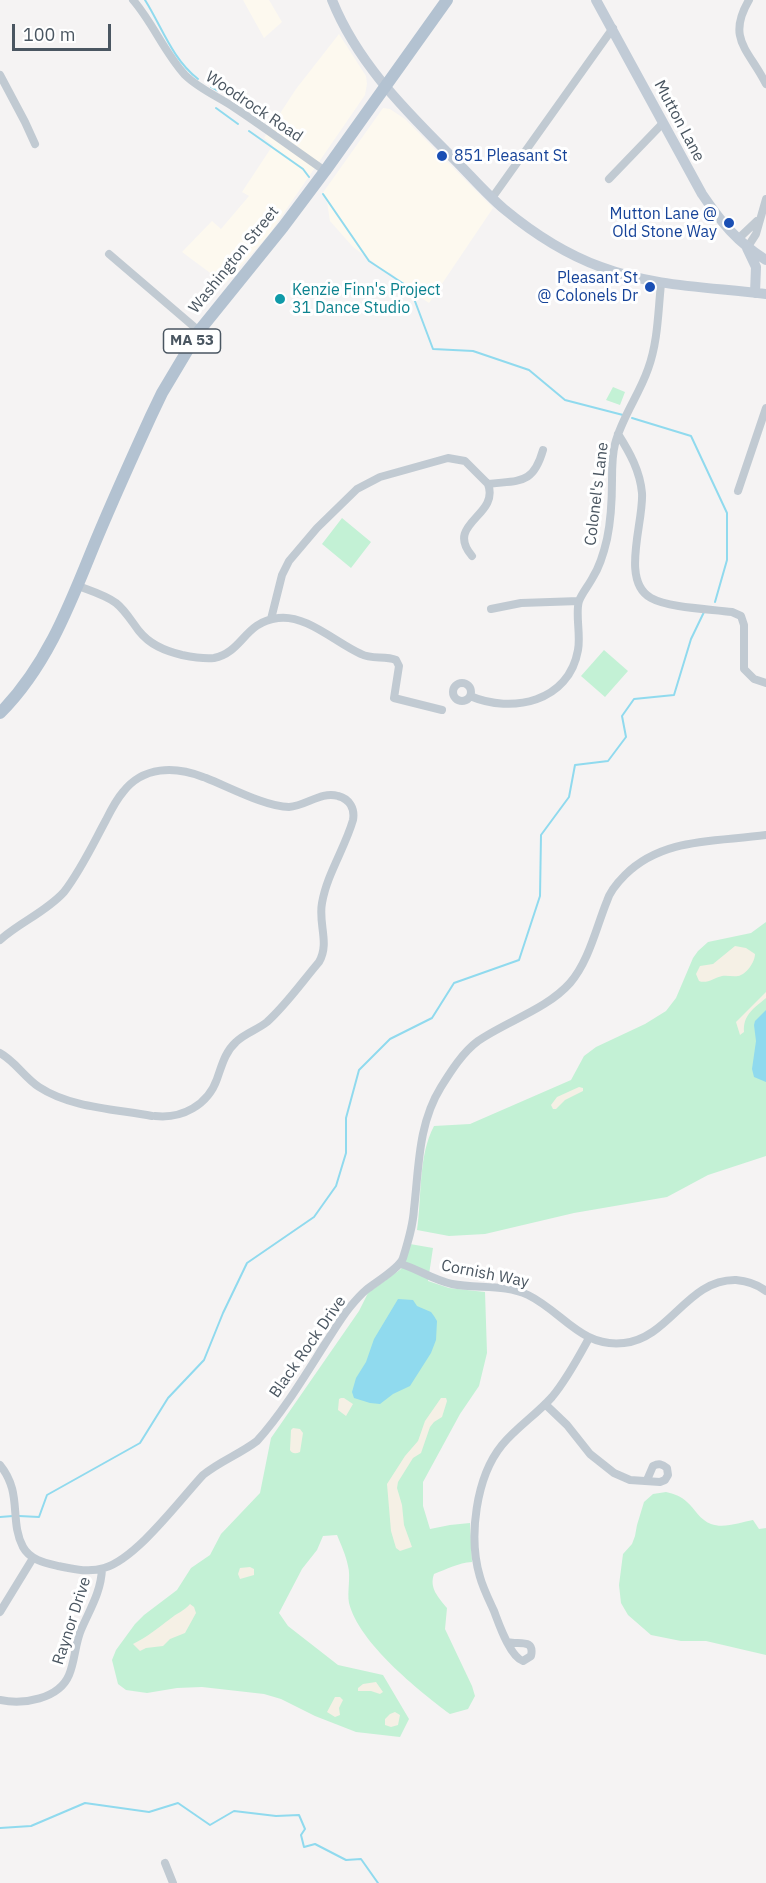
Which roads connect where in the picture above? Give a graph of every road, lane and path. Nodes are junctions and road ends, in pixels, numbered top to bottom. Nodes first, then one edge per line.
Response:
1 (133, 0) edge
2 (332, 0) edge
3 (447, 0) edge
4 (596, 0) edge
5 (749, 0) edge
6 (612, 28) junction
7 (0, 75) edge
8 (766, 84) edge
9 (385, 86) junction
10 (663, 123) junction
11 (35, 144) dead end
12 (325, 171) junction
13 (609, 178) dead end
14 (492, 198) junction
15 (766, 199) edge
16 (760, 218) junction
17 (738, 239) junction
18 (747, 248) junction
19 (109, 254) dead end
20 (764, 258) edge
21 (766, 268) edge
22 (661, 284) junction
23 (761, 293) edge
24 (199, 331) junction
25 (766, 408) edge
26 (618, 434) junction
27 (543, 450) dead end
28 (488, 484) junction
29 (738, 491) dead end
30 (472, 555) dead end
31 (78, 586) junction
32 (579, 601) junction
33 (490, 609) dead end
34 (271, 619) junction
35 (766, 682) edge
36 (470, 696) dead end
37 (442, 710) dead end
38 (0, 713) edge
39 (766, 836) edge
40 (0, 940) edge
41 (0, 1053) edge
42 (401, 1264) junction
43 (766, 1291) edge
44 (589, 1338) junction
45 (545, 1404) junction
46 (0, 1465) edge
47 (648, 1480) dead end
48 (33, 1558) junction
49 (102, 1569) junction
50 (0, 1612) edge
51 (508, 1642) dead end
52 (0, 1700) edge
53 (165, 1863) dead end
54 (173, 1883) edge

1 - 12 street, Woodrock Road
2 - 9 main road
3 - 9 main road, Washington Street / MA 53
4 - 6 main road, Mutton Lane
5 - 8 street
6 - 10 main road, Mutton Lane
6 - 14 street
7 - 11 street
9 - 12 main road, Washington Street / MA 53
9 - 14 main road
10 - 13 street
10 - 17 main road, Mutton Lane
12 - 24 main road, Washington Street / MA 53
14 - 22 main road
15 - 16 street
16 - 17 street
16 - 18 street
17 - 18 main road, Mutton Lane
18 - 20 main road, Mutton Lane
18 - 23 main road, Mutton Lane
19 - 24 street
20 - 21 main road, Mutton Lane
22 - 23 main road
22 - 26 street, Colonel's Lane
24 - 31 main road, Washington Street / MA 53
25 - 29 street
26 - 32 street, Colonel's Lane
26 - 35 street
27 - 28 street
28 - 30 street
28 - 34 street
31 - 34 street
31 - 38 main road, Washington Street / MA 53
32 - 33 street
32 - 36 street
34 - 37 street
39 - 42 street
40 - 41 street
42 - 44 street, Cornish Way
42 - 49 street, Black Rock Drive
43 - 44 street
44 - 45 street
45 - 47 street
45 - 51 street
46 - 48 street
48 - 49 street, Black Rock Drive
48 - 50 street
49 - 52 street, Raynor Drive
53 - 54 street

